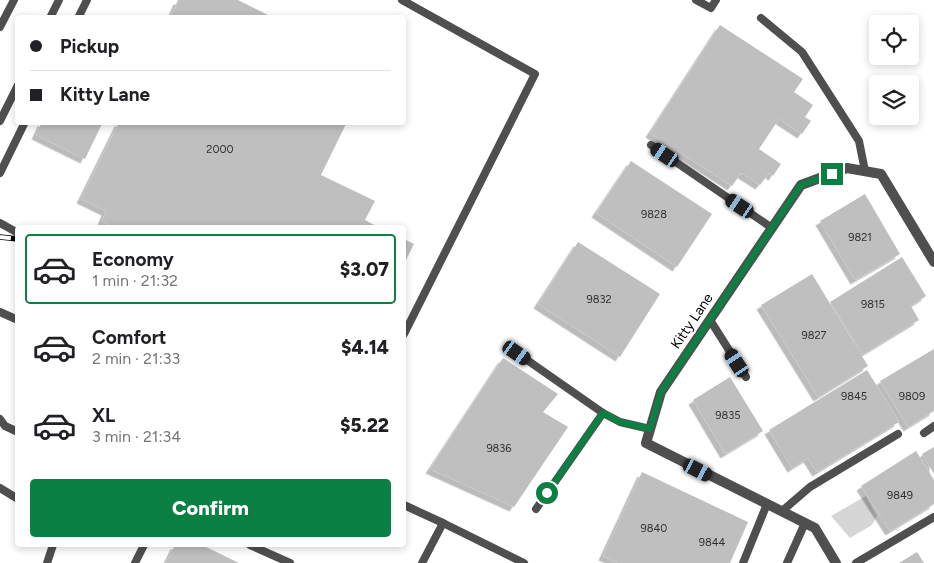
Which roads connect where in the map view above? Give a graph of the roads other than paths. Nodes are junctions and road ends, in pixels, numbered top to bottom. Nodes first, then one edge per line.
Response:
1 (14, 0) edge
2 (59, 0) edge
3 (87, 0) edge
4 (402, 0) edge
5 (696, 0) edge
6 (716, 0) edge
7 (52, 15) edge
8 (80, 15) edge
9 (761, 18) dead end
10 (0, 27) edge
11 (15, 91) edge
12 (0, 121) edge
13 (24, 125) edge
14 (651, 145) dead end
15 (866, 172) junction
16 (0, 173) edge
17 (0, 223) edge
18 (772, 228) junction
19 (15, 231) edge
20 (934, 262) edge
21 (0, 312) edge
22 (15, 319) edge
23 (710, 320) junction
24 (406, 330) edge
25 (517, 353) dead end
26 (746, 377) dead end
27 (603, 413) junction
28 (0, 419) edge
29 (934, 426) edge
30 (650, 429) junction
31 (15, 431) edge
32 (924, 432) dead end
33 (898, 434) dead end
34 (0, 488) edge
35 (15, 497) edge
36 (767, 504) junction
37 (406, 506) edge
38 (536, 509) dead end
39 (782, 512) junction
40 (934, 517) edge
41 (805, 523) junction
42 (443, 524) junction
43 (52, 547) edge
44 (143, 547) edge
45 (254, 547) edge
46 (47, 563) edge
47 (135, 563) edge
48 (290, 563) edge
49 (422, 563) edge
50 (524, 563) edge
51 (742, 563) edge
52 (787, 563) edge
53 (836, 563) edge
54 (856, 563) edge

1 - 10 lane
2 - 7 lane
3 - 8 lane
4 - 24 lane
5 - 6 lane
9 - 15 lane
11 - 12 lane
13 - 16 lane
14 - 18 lane
15 - 18 street, Kitty Lane
15 - 20 street, Kitty Lane
17 - 19 lane
18 - 23 street, Kitty Lane
21 - 22 lane
23 - 26 lane
23 - 30 street, Kitty Lane
25 - 27 lane
27 - 30 lane
27 - 38 lane
28 - 31 lane
29 - 32 lane
30 - 36 street
33 - 39 lane
34 - 35 lane
36 - 39 street
36 - 51 lane
37 - 42 lane
39 - 41 street
40 - 54 lane
41 - 52 lane
41 - 53 street
42 - 49 lane
42 - 50 lane
43 - 46 lane
44 - 47 lane
45 - 48 lane

